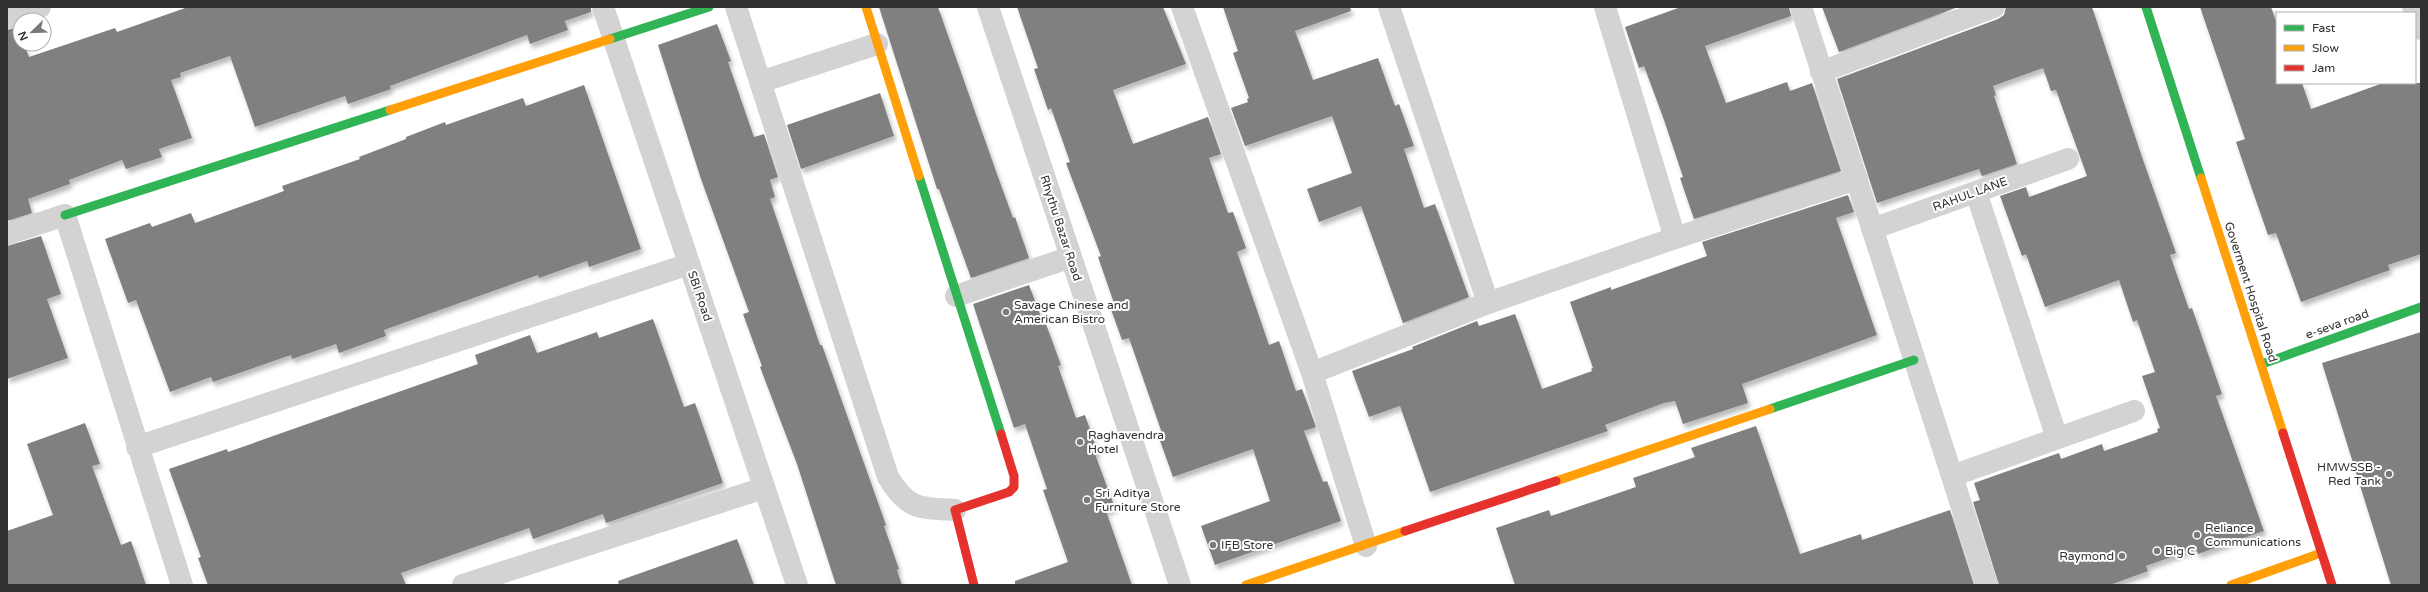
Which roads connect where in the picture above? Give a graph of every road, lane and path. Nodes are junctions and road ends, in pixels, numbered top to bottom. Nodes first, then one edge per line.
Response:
1 (40, 7) edge
2 (603, 7) edge
3 (709, 7) edge
4 (736, 7) edge
5 (866, 7) edge
6 (988, 7) edge
7 (1182, 7) edge
8 (1390, 7) edge
9 (1605, 7) edge
10 (1801, 7) edge
11 (1994, 7) edge
12 (2146, 7) edge
13 (2416, 15) edge
14 (7, 18) edge
15 (2421, 29) edge
16 (612, 36) junction
17 (877, 44) junction
18 (1822, 72) junction
19 (760, 82) junction
20 (2068, 158) dead end
21 (1856, 179) junction
22 (1976, 192) junction
23 (65, 215) junction
24 (1872, 230) junction
25 (7, 234) edge
26 (1675, 238) junction
27 (1071, 257) junction
28 (689, 264) junction
29 (956, 296) junction
30 (1488, 303) junction
31 (2421, 307) edge
32 (1914, 360) junction
33 (2262, 364) junction
34 (1312, 373) junction
35 (2134, 411) dead end
36 (2057, 438) junction
37 (137, 447) junction
38 (1952, 476) junction
39 (764, 488) junction
40 (955, 510) junction
41 (1366, 546) junction
42 (2321, 553) junction
43 (182, 585) edge
44 (463, 585) edge
45 (797, 585) edge
46 (974, 585) edge
47 (1180, 585) edge
48 (1246, 585) edge
49 (1987, 585) edge
50 (2231, 585) edge
51 (2332, 585) edge

1 - 14 street
2 - 16 street, SBI Road
3 - 16 street
4 - 19 street
5 - 17 street
6 - 27 street, Rhythu Bazar Road
7 - 34 street
8 - 30 street
9 - 26 street
10 - 18 street
11 - 18 street
12 - 33 street, Goverment Hospital Road
13 - 15 street
16 - 23 street
16 - 28 street, SBI Road
17 - 19 street
17 - 29 street
18 - 21 street
19 - 40 street
20 - 22 street, RAHUL LANE
21 - 24 street
21 - 26 street
22 - 24 street, RAHUL LANE
22 - 36 street
23 - 25 street
23 - 37 street
24 - 32 street
26 - 30 street
27 - 29 street
27 - 47 street, Rhythu Bazar Road
28 - 37 street
28 - 39 street, SBI Road
29 - 40 street
30 - 34 street
31 - 33 street, e-seva road
32 - 38 street
32 - 41 street
33 - 42 street, Goverment Hospital Road
34 - 41 street
35 - 36 street
36 - 38 street
37 - 43 street
38 - 49 street
39 - 44 street
39 - 45 street, SBI Road
40 - 46 street
41 - 48 street
42 - 50 street
42 - 51 street, Goverment Hospital Road

